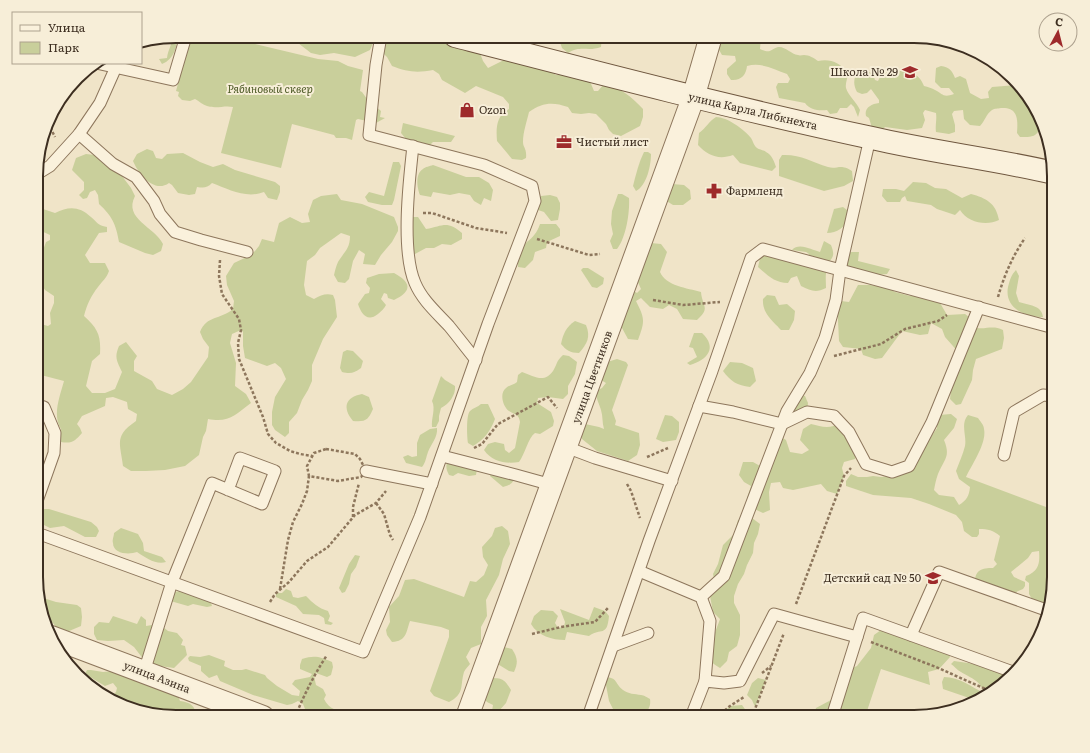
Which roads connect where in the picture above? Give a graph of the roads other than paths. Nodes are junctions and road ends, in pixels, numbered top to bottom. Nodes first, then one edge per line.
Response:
1 (184, 43) edge
2 (380, 43) edge
3 (482, 43) edge
4 (709, 43) edge
5 (104, 65) edge
6 (116, 67) junction
7 (694, 98) junction
8 (80, 134) junction
9 (870, 138) junction
10 (413, 146) junction
11 (43, 170) edge
12 (1047, 171) edge
13 (247, 252) dead end
14 (840, 270) junction
15 (979, 307) junction
16 (1047, 326) edge
17 (476, 360) junction
18 (1047, 395) edge
19 (699, 406) junction
20 (43, 407) edge
21 (782, 424) junction
22 (566, 447) junction
23 (1004, 455) dead end
24 (442, 456) junction
25 (364, 474) road end
26 (672, 481) junction
27 (43, 484) edge
28 (432, 484) junction
29 (552, 485) junction
30 (228, 490) junction
31 (43, 535) edge
32 (639, 572) junction
33 (172, 582) junction
34 (701, 597) junction
35 (1043, 609) edge
36 (648, 633) dead end
37 (911, 635) junction
38 (857, 637) junction
39 (59, 640) edge
40 (613, 646) junction
41 (1009, 670) edge
42 (144, 672) junction
43 (705, 681) junction
44 (244, 710) edge
45 (470, 710) edge
46 (590, 710) edge
47 (694, 710) edge
48 (834, 710) edge

1 - 6 lane
2 - 10 lane
3 - 7 street, улица Карла Либкнехта
4 - 7 street, улица Цветников
5 - 6 lane
6 - 8 lane
7 - 9 street, улица Карла Либкнехта
7 - 22 street, улица Цветников
8 - 11 lane
8 - 13 lane
9 - 12 street, улица Карла Либкнехта
9 - 14 lane
10 - 17 lane
10 - 17 lane
14 - 15 lane
14 - 19 lane
14 - 21 lane
15 - 16 lane
15 - 21 lane
17 - 24 lane
18 - 23 lane
19 - 21 lane
19 - 26 lane
20 - 27 lane
21 - 34 lane
22 - 26 lane
22 - 29 street, улица Цветников
24 - 28 lane
24 - 29 lane
25 - 28 lane
26 - 32 lane
28 - 33 lane
29 - 45 street, улица Цветников
30 - 30 lane
30 - 33 lane
31 - 33 lane
32 - 34 lane
32 - 40 lane
33 - 42 lane
34 - 43 lane
35 - 37 lane
36 - 40 lane
37 - 38 lane
37 - 41 lane
38 - 43 lane
38 - 48 lane
39 - 42 street, улица Азина
40 - 46 lane
42 - 44 street, улица Азина
43 - 47 lane

